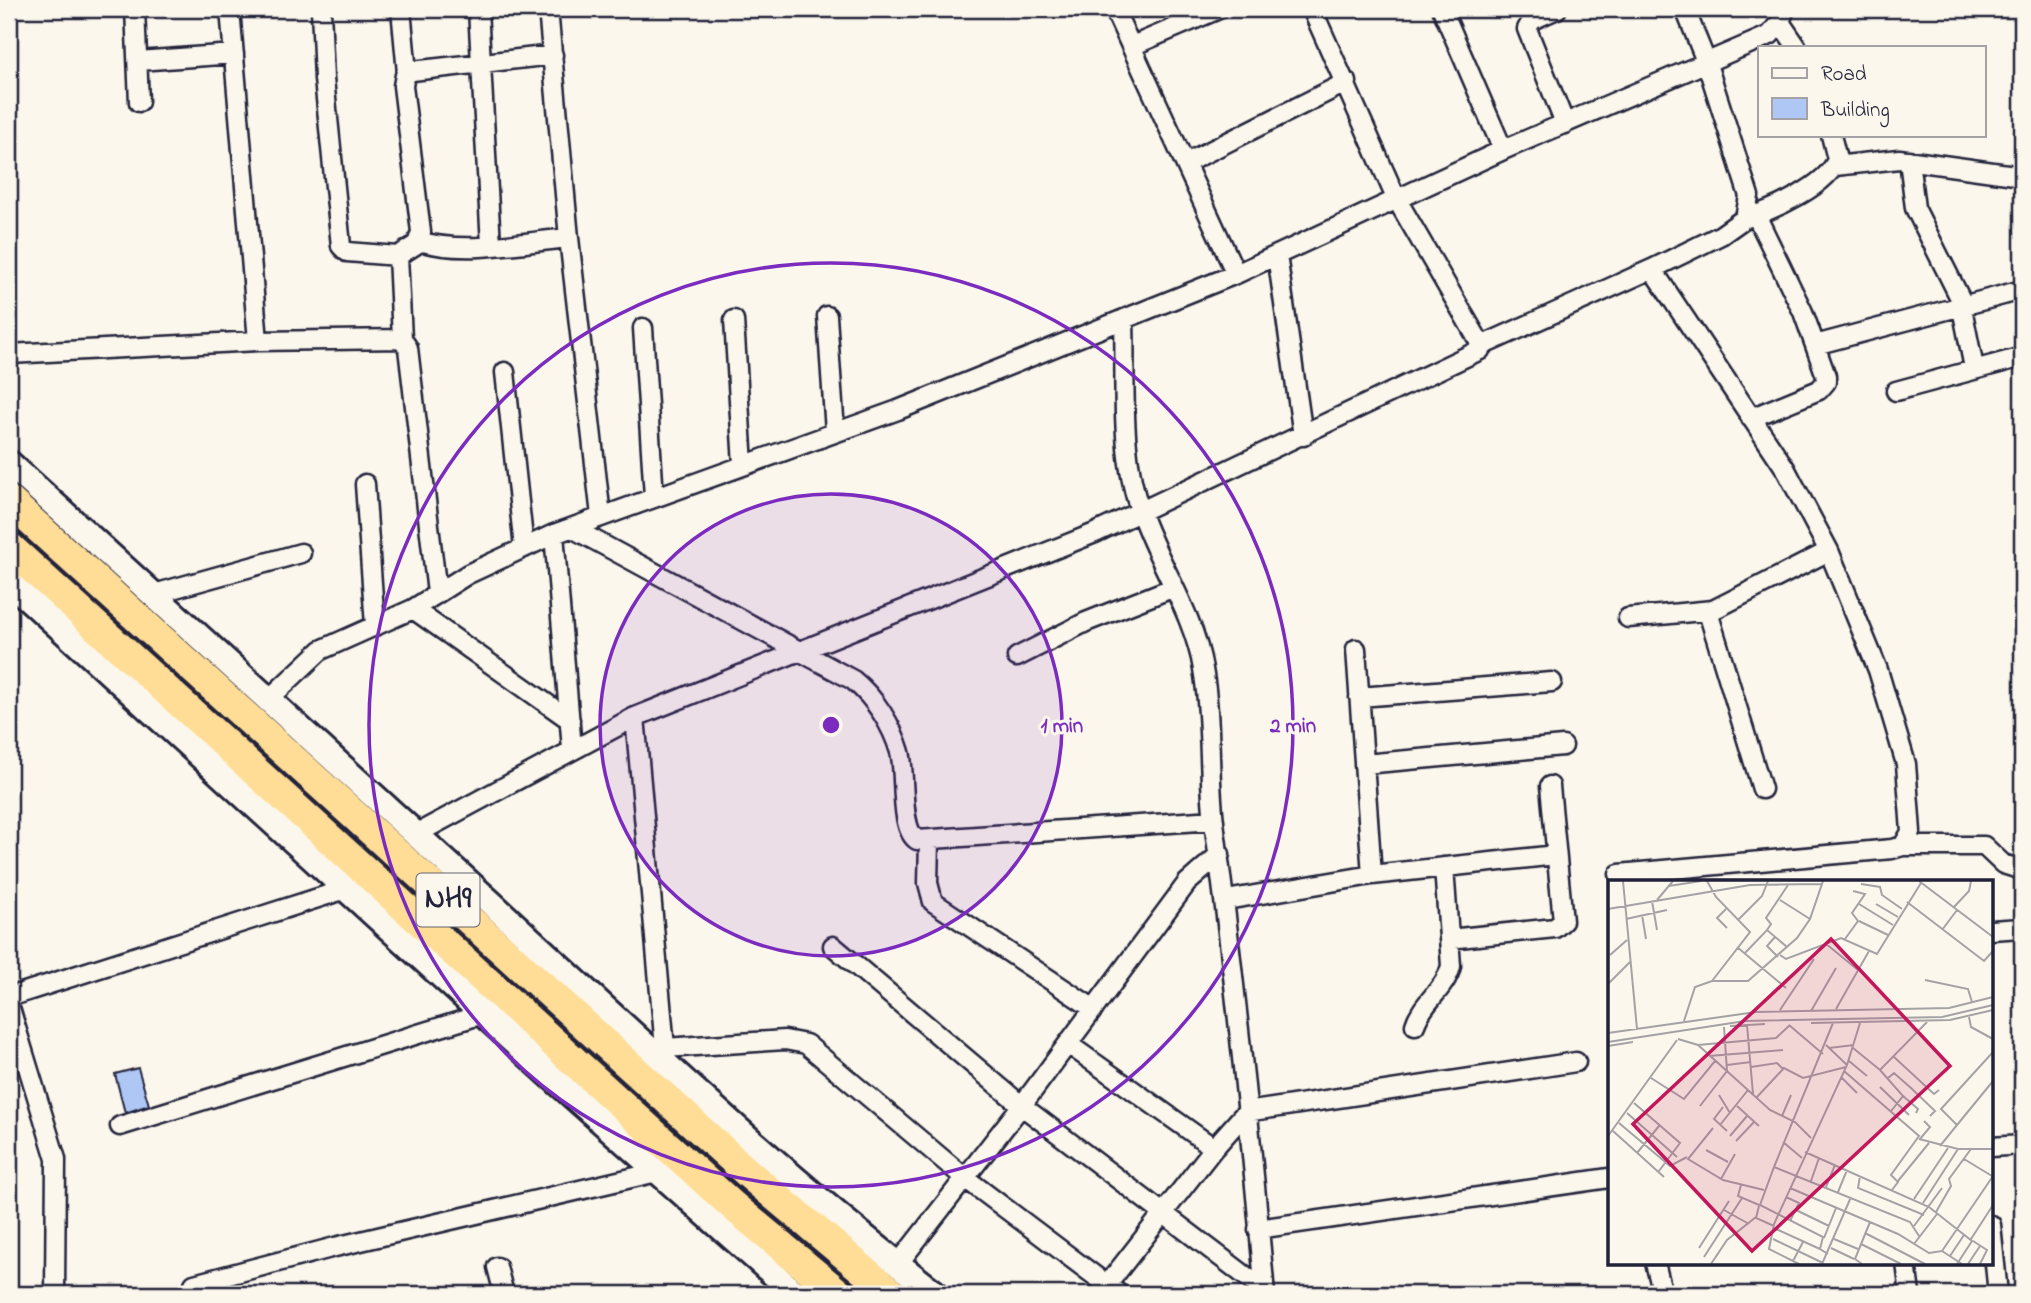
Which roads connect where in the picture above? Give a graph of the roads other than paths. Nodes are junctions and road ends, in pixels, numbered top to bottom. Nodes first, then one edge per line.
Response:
1 (135, 9) edge
2 (230, 9) edge
3 (321, 9) edge
4 (401, 9) edge
5 (478, 9) edge
6 (548, 9) edge
7 (1114, 9) edge
8 (1219, 9) edge
9 (1312, 9) edge
10 (1442, 9) edge
11 (1557, 9) edge
12 (1685, 9) edge
13 (1783, 16) edge
14 (1132, 46) junction
15 (1797, 46) edge
16 (234, 54) junction
17 (553, 55) junction
18 (138, 61) junction
19 (482, 63) junction
20 (1707, 64) junction
21 (407, 73) junction
22 (1347, 82) junction
23 (139, 102) dead end
24 (1564, 124) junction
25 (1831, 136) edge
26 (1503, 150) junction
27 (1909, 160) junction
28 (1186, 163) junction
29 (1835, 166) junction
30 (2022, 176) edge
31 (1396, 198) junction
32 (1751, 216) junction
33 (569, 238) junction
34 (419, 241) junction
35 (491, 245) junction
36 (1277, 255) junction
37 (398, 256) junction
38 (1652, 269) junction
39 (1236, 274) junction
40 (2022, 290) edge
41 (1962, 306) junction
42 (827, 316) dead end
43 (1124, 319) junction
44 (734, 320) dead end
45 (642, 328) dead end
46 (401, 339) junction
47 (258, 341) junction
48 (1815, 345) junction
49 (1481, 346) junction
50 (9, 354) edge
51 (2022, 357) edge
52 (1975, 368) junction
53 (505, 372) dead end
54 (1896, 391) dead end
55 (1751, 418) junction
56 (835, 432) junction
57 (1303, 436) junction
58 (9, 463) edge
59 (743, 465) junction
60 (365, 484) dead end
61 (654, 497) junction
62 (9, 501) edge
63 (1140, 512) junction
64 (601, 516) junction
65 (572, 528) junction
66 (554, 534) junction
67 (9, 547) edge
68 (524, 548) junction
69 (1829, 551) junction
70 (301, 553) dead end
71 (9, 581) edge
72 (1172, 588) junction
73 (438, 593) junction
74 (154, 594) junction
75 (413, 610) junction
76 (1708, 612) junction
77 (1628, 618) dead end
78 (375, 626) junction
79 (1356, 649) dead end
80 (799, 651) junction
81 (1017, 657) dead end
82 (1552, 682) dead end
83 (1359, 697) junction
84 (270, 698) junction
85 (635, 717) junction
86 (570, 720) junction
87 (1563, 746) dead end
88 (572, 749) junction
89 (1364, 764) junction
90 (1550, 786) dead end
91 (1762, 789) dead end
92 (1214, 820) junction
93 (416, 834) junction
94 (929, 841) junction
95 (1903, 846) junction
96 (1220, 854) junction
97 (1556, 855) junction
98 (1444, 867) junction
99 (2022, 870) edge
100 (1619, 874) dead end
101 (1372, 875) junction
102 (346, 889) junction
103 (1226, 900) junction
104 (2022, 928) edge
105 (1993, 930) edge
106 (1449, 939) junction
107 (833, 946) dead end
108 (9, 997) edge
109 (9, 1004) edge
110 (1094, 1009) junction
111 (483, 1014) junction
112 (1415, 1026) dead end
113 (1068, 1044) junction
114 (666, 1057) junction
115 (1576, 1062) dead end
116 (1022, 1106) junction
117 (1246, 1112) junction
118 (121, 1126) dead end
119 (2022, 1145) edge
120 (1993, 1147) edge
121 (1214, 1148) junction
122 (657, 1172) junction
123 (965, 1178) junction
124 (1608, 1178) edge
125 (1163, 1214) junction
126 (1258, 1229) junction
127 (1993, 1245) edge
128 (898, 1264) junction
129 (1655, 1264) edge
130 (1906, 1264) edge
131 (497, 1267) dead end
132 (194, 1284) dead end
133 (1109, 1291) edge
134 (1265, 1292) edge
135 (55, 1294) edge
136 (504, 1294) edge
137 (796, 1294) edge
138 (839, 1294) edge
139 (892, 1294) edge
140 (936, 1294) edge
141 (1663, 1294) edge
142 (1910, 1294) edge
143 (1998, 1294) edge

1 - 18 street
2 - 16 street
3 - 37 street
4 - 21 street
5 - 19 street
6 - 17 street
7 - 14 street
8 - 14 street
9 - 22 street
10 - 26 street
11 - 24 street
12 - 20 street
13 - 15 street
13 - 20 street
14 - 28 street
16 - 18 street
16 - 47 street
17 - 19 street
17 - 33 street
18 - 23 street
19 - 21 street
19 - 35 street
20 - 24 street
20 - 32 street
21 - 34 street
22 - 28 street
22 - 31 street
24 - 26 street
25 - 29 street
26 - 31 street
27 - 29 street
27 - 30 street
27 - 41 street
28 - 39 street
29 - 32 street
31 - 36 street
31 - 49 street
32 - 38 street
32 - 48 street
33 - 35 street
33 - 64 street
34 - 35 street
34 - 37 street
36 - 39 street
36 - 57 street
37 - 46 street
38 - 49 street
38 - 55 street
39 - 43 street
40 - 41 street
41 - 48 street
41 - 52 street
42 - 56 street
43 - 56 street
43 - 63 street
44 - 59 street
45 - 61 street
46 - 47 street
46 - 73 street
47 - 50 street
48 - 55 street
49 - 57 street
51 - 52 street
52 - 54 street
53 - 68 street
55 - 69 street
56 - 59 street
57 - 63 street
58 - 74 main road
59 - 61 street
60 - 78 street
61 - 64 street
62 - 139 highway, NH9
63 - 72 street
63 - 80 street
64 - 65 street
65 - 66 street
65 - 80 street
66 - 68 street
66 - 86 street
67 - 138 highway, NH9
68 - 73 street
69 - 76 street
69 - 95 street
70 - 74 street
71 - 102 main road
72 - 81 street
72 - 92 street
73 - 75 street
74 - 84 main road
75 - 78 street
75 - 86 street
76 - 77 street
76 - 91 street
78 - 84 street
79 - 83 street
80 - 85 street
80 - 94 street
82 - 83 street
83 - 89 street
84 - 93 main road
85 - 88 street
85 - 114 street
86 - 88 street
87 - 89 street
88 - 93 street
89 - 101 street
90 - 97 street
92 - 94 street
92 - 96 street
93 - 114 main road
94 - 110 street
95 - 99 street
95 - 100 street
96 - 103 street
96 - 110 street
97 - 98 street
97 - 106 street
98 - 101 street
98 - 106 street
101 - 103 street
102 - 108 street
102 - 111 main road
103 - 117 street
104 - 105 street
106 - 112 street
107 - 116 street
109 - 135 street
110 - 113 street
111 - 118 street
111 - 122 main road
113 - 116 street
113 - 121 street
114 - 123 street
114 - 128 main road
115 - 117 street
116 - 123 street
116 - 125 street
117 - 121 street
117 - 126 street
119 - 120 street
121 - 125 street
122 - 132 street
122 - 137 main road
123 - 128 street
123 - 133 street
124 - 126 street
125 - 133 street
125 - 134 street
126 - 134 street
127 - 143 street
128 - 140 main road
129 - 141 street
130 - 142 street
131 - 136 street

